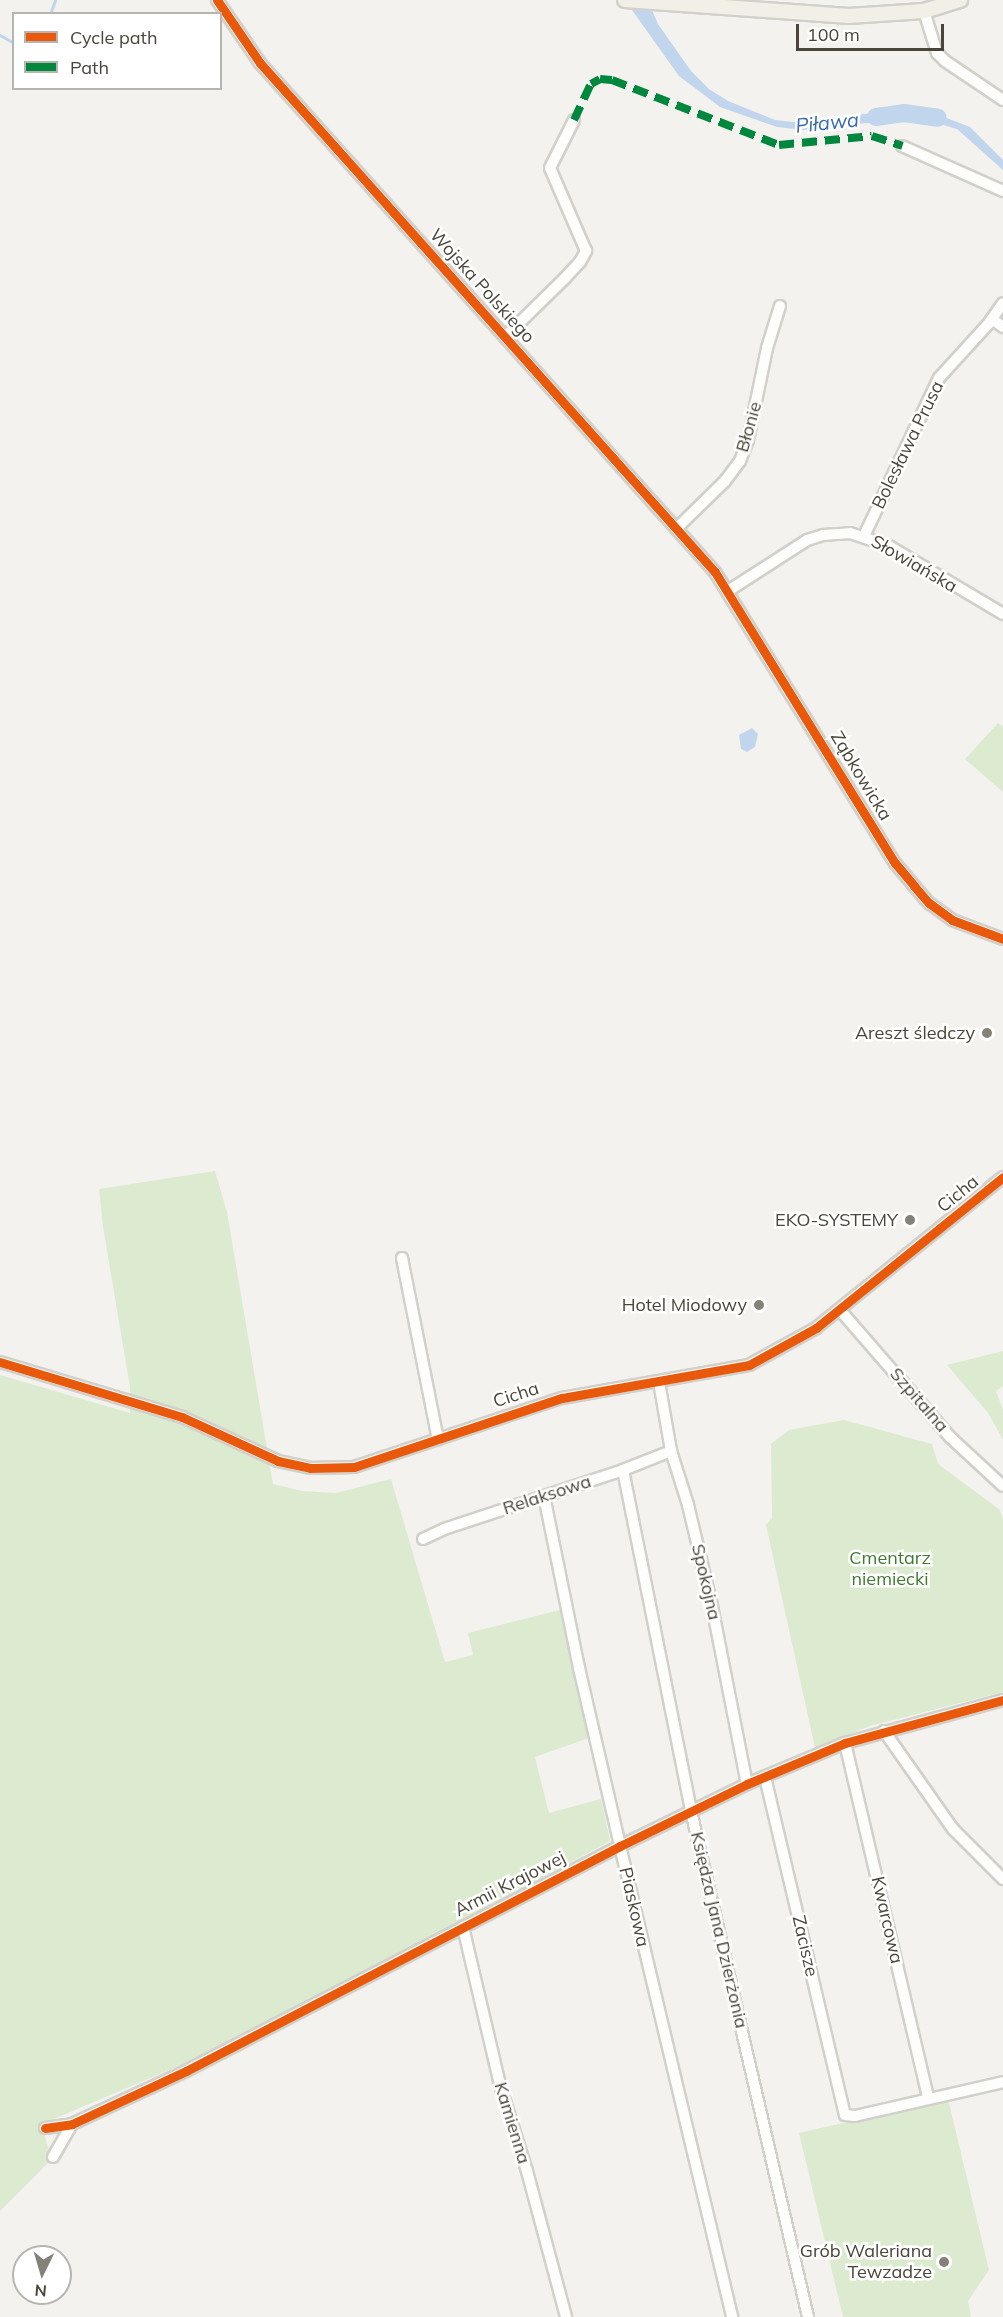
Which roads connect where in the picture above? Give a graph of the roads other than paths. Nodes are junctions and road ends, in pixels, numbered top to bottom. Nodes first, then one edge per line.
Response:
1 (217, 0) edge
2 (625, 0) edge
3 (960, 0) edge
4 (924, 11) junction
5 (1003, 100) edge
6 (574, 120) dead end
7 (902, 146) dead end
8 (1003, 191) edge
9 (1003, 303) edge
10 (780, 306) dead end
11 (992, 319) junction
12 (1003, 327) edge
13 (506, 336) junction
14 (678, 526) junction
15 (864, 536) junction
16 (728, 591) junction
17 (1003, 614) edge
18 (1003, 939) edge
19 (1003, 1178) edge
20 (402, 1258) dead end
21 (840, 1310) junction
22 (0, 1362) edge
23 (659, 1382) junction
24 (438, 1439) junction
25 (671, 1450) junction
26 (623, 1470) junction
27 (1003, 1486) edge
28 (544, 1496) junction
29 (423, 1539) dead end
30 (1003, 1700) edge
31 (884, 1731) junction
32 (845, 1743) junction
33 (765, 1777) junction
34 (747, 1784) junction
35 (691, 1812) junction
36 (620, 1846) junction
37 (1003, 1879) edge
38 (463, 1927) junction
39 (1003, 2082) edge
40 (928, 2097) junction
41 (72, 2124) junction
42 (45, 2128) dead end
43 (53, 2157) dead end
44 (566, 2317) edge
45 (732, 2317) edge
46 (808, 2317) edge

1 - 13 street, Wojska Polskiego
2 - 4 main road
3 - 4 main road
4 - 5 street
6 - 13 street
7 - 8 street
9 - 11 street, Bolesława Prusa
10 - 14 street, Błonie
11 - 12 street
11 - 15 street, Bolesława Prusa
13 - 14 street, Wojska Polskiego
14 - 16 street, Wojska Polskiego
15 - 16 street, Słowiańska
15 - 17 street, Słowiańska
16 - 18 street, Ząbkowicka
19 - 21 street, Cicha
20 - 24 street
21 - 23 street, Cicha
21 - 27 street, Szpitalna
22 - 24 street, Cicha
23 - 24 street, Cicha
23 - 25 street, Spokojna
25 - 26 street, Relaksowa
25 - 34 street, Spokojna
26 - 28 street, Relaksowa
26 - 35 street, Księdza Jana Dzierżonia
28 - 29 street, Relaksowa
28 - 36 street, Piaskowa
30 - 31 street, Armii Krajowej
31 - 32 street, Armii Krajowej
31 - 37 street
32 - 33 street, Armii Krajowej
32 - 40 street, Kwarcowa
33 - 34 street, Armii Krajowej
33 - 40 street, Zacisze
34 - 35 street, Armii Krajowej
35 - 36 street, Armii Krajowej
35 - 46 street, Księdza Jana Dzierżonia
36 - 38 street, Armii Krajowej
36 - 45 street, Piaskowa
38 - 41 street, Armii Krajowej
38 - 44 street, Kamienna
39 - 40 street
41 - 42 street, Armii Krajowej
41 - 43 street

